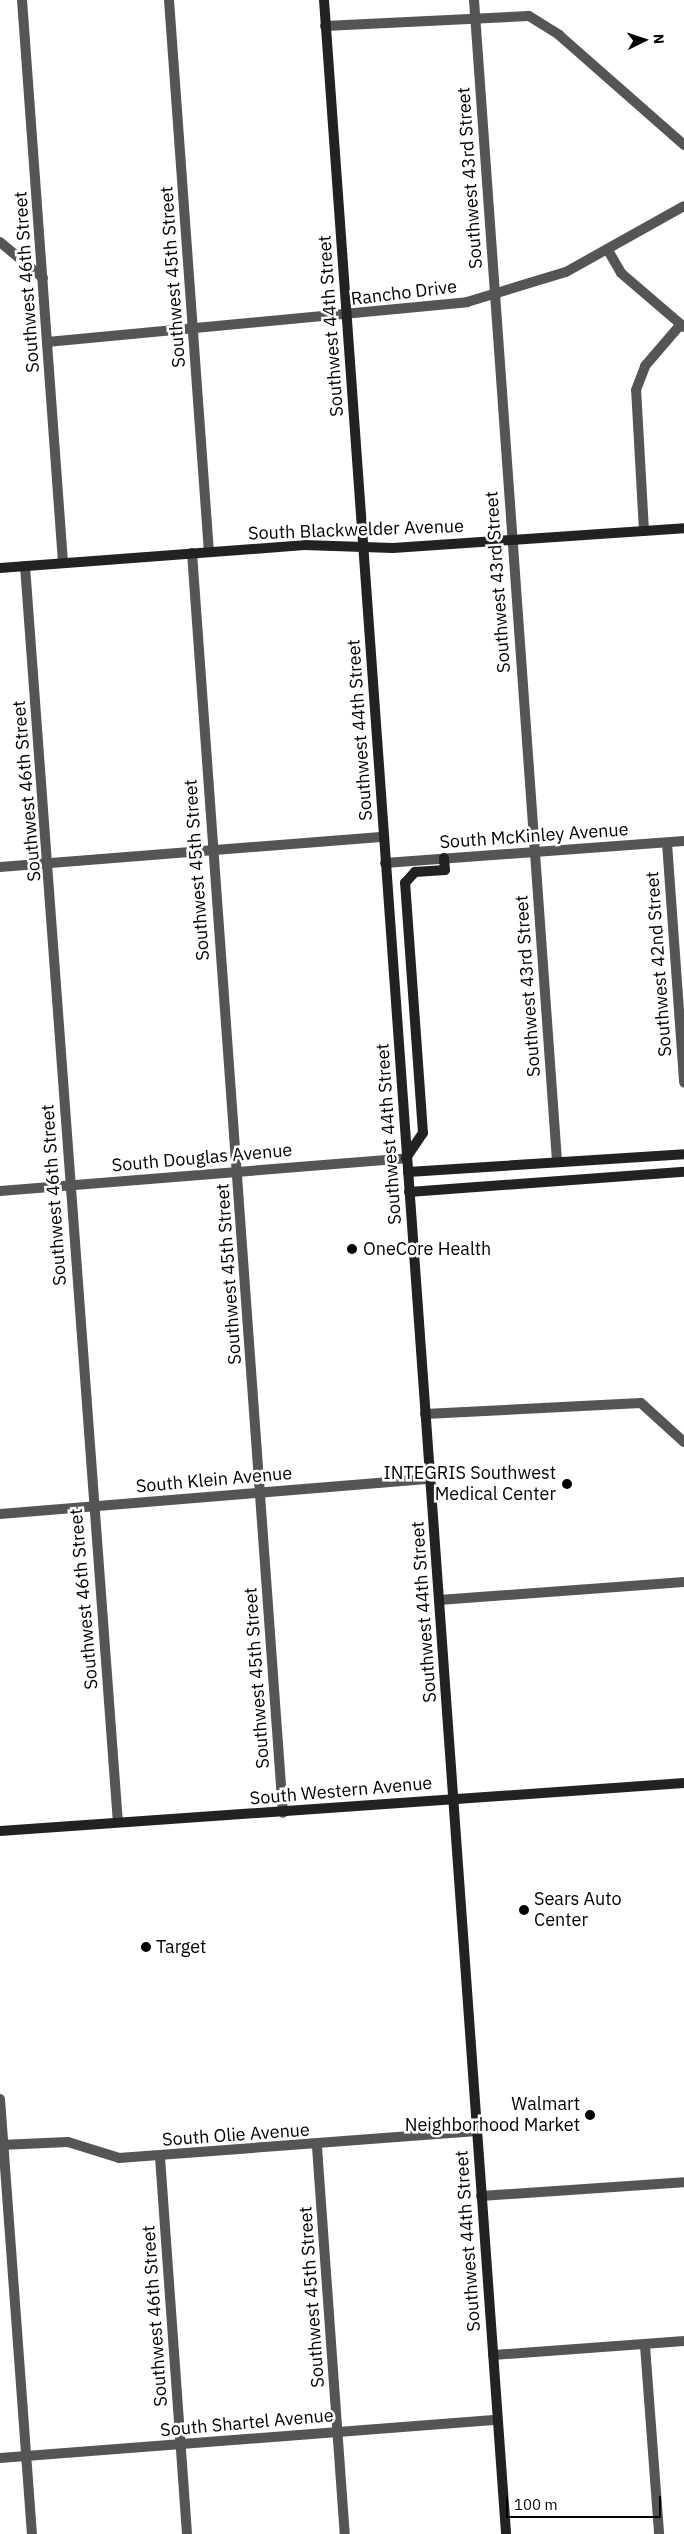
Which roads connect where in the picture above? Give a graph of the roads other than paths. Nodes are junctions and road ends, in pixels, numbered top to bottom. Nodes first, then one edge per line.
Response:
1 (22, 0) edge
2 (169, 0) edge
3 (324, 0) edge
4 (474, 0) edge
5 (475, 16) junction
6 (326, 26) junction
7 (684, 145) edge
8 (684, 206) edge
9 (0, 242) edge
10 (608, 252) junction
11 (43, 278) junction
12 (494, 296) junction
13 (347, 316) junction
14 (682, 325) edge
15 (193, 331) junction
16 (47, 342) junction
17 (684, 528) edge
18 (644, 531) junction
19 (511, 540) junction
20 (363, 546) junction
21 (208, 552) junction
22 (192, 553) junction
23 (63, 563) junction
24 (24, 566) junction
25 (0, 568) edge
26 (384, 838) junction
27 (684, 841) edge
28 (667, 843) junction
29 (212, 852) junction
30 (534, 852) junction
31 (444, 858) junction
32 (385, 862) junction
33 (49, 863) junction
34 (0, 867) edge
35 (684, 1082) edge
36 (684, 1154) edge
37 (406, 1158) junction
38 (557, 1162) junction
39 (237, 1170) junction
40 (408, 1172) junction
41 (684, 1172) edge
42 (70, 1186) junction
43 (0, 1192) edge
44 (409, 1192) junction
45 (426, 1414) junction
46 (684, 1442) edge
47 (430, 1478) junction
48 (261, 1491) junction
49 (92, 1508) junction
50 (0, 1514) edge
51 (684, 1582) edge
52 (439, 1600) junction
53 (684, 1783) edge
54 (453, 1798) junction
55 (283, 1813) junction
56 (118, 1822) junction
57 (0, 1831) edge
58 (0, 2098) edge
59 (477, 2132) junction
60 (1, 2145) edge
61 (317, 2147) junction
62 (160, 2156) junction
63 (684, 2182) edge
64 (481, 2196) junction
65 (684, 2341) edge
66 (645, 2346) junction
67 (493, 2355) junction
68 (497, 2420) junction
69 (338, 2432) junction
70 (180, 2445) junction
71 (27, 2456) junction
72 (0, 2458) edge
73 (32, 2534) edge
74 (187, 2534) edge
75 (345, 2534) edge
76 (506, 2534) edge
77 (659, 2534) edge

1 - 11 street, Southwest 46th Street
2 - 15 street, Southwest 45th Street
3 - 6 main road, Southwest 44th Street
4 - 5 street, Southwest 43rd Street
5 - 6 street
5 - 7 street
5 - 12 street, Southwest 43rd Street
6 - 13 main road, Southwest 44th Street
8 - 10 street, Rancho Drive
9 - 11 street
10 - 12 street, Rancho Drive
10 - 14 street
11 - 16 street, Southwest 46th Street
12 - 13 street, Rancho Drive
12 - 19 street, Southwest 43rd Street
13 - 15 street, Rancho Drive
13 - 20 main road, Southwest 44th Street
14 - 18 street
15 - 16 street, Rancho Drive
15 - 21 street, Southwest 45th Street
16 - 23 street, Southwest 46th Street
17 - 18 main road, South Blackwelder Avenue
18 - 19 main road, South Blackwelder Avenue
19 - 20 main road, South Blackwelder Avenue
19 - 30 street, Southwest 43rd Street
20 - 21 main road, South Blackwelder Avenue
20 - 26 main road, Southwest 44th Street
21 - 22 main road, South Blackwelder Avenue
22 - 23 main road, South Blackwelder Avenue
22 - 29 street, Southwest 45th Street
23 - 24 main road, South Blackwelder Avenue
24 - 25 main road, South Blackwelder Avenue
24 - 33 street, Southwest 46th Street
26 - 29 street
26 - 32 main road, Southwest 44th Street
27 - 28 street, South McKinley Avenue
28 - 30 street, South McKinley Avenue
28 - 35 street, Southwest 42nd Street
29 - 33 street
29 - 39 street, Southwest 45th Street
30 - 31 street, South McKinley Avenue
30 - 38 street, Southwest 43rd Street
31 - 32 street, South McKinley Avenue
31 - 37 main road
32 - 37 main road, Southwest 44th Street
33 - 34 street
33 - 42 street, Southwest 46th Street
36 - 38 main road
37 - 39 street, South Douglas Avenue
37 - 40 main road, Southwest 44th Street
38 - 40 main road
39 - 42 street, South Douglas Avenue
39 - 48 street, Southwest 45th Street
40 - 44 main road, Southwest 44th Street
41 - 44 main road
42 - 43 street, South Douglas Avenue
42 - 49 street, Southwest 46th Street
44 - 45 main road, Southwest 44th Street
45 - 46 street
45 - 47 main road, Southwest 44th Street
47 - 48 street, South Klein Avenue
47 - 52 main road, Southwest 44th Street
48 - 49 street, South Klein Avenue
48 - 55 street, Southwest 45th Street
49 - 50 street, South Klein Avenue
49 - 56 street, Southwest 46th Street
51 - 52 street
52 - 54 main road, Southwest 44th Street
53 - 54 main road, South Western Avenue
54 - 55 main road, South Western Avenue
54 - 59 main road, Southwest 44th Street
55 - 56 main road, South Western Avenue
56 - 57 main road, South Western Avenue
58 - 60 street
59 - 61 street, South Olie Avenue
59 - 64 main road, Southwest 44th Street
60 - 62 street, South Olie Avenue
60 - 71 street
61 - 62 street, South Olie Avenue
61 - 69 street, Southwest 45th Street
62 - 70 street, Southwest 46th Street
63 - 64 street
64 - 67 main road, Southwest 44th Street
65 - 66 street
66 - 67 street
66 - 77 street
67 - 68 main road, Southwest 44th Street
68 - 69 street, South Shartel Avenue
68 - 76 main road, Southwest 44th Street
69 - 70 street, South Shartel Avenue
69 - 75 street, Southwest 45th Street
70 - 71 street, South Shartel Avenue
70 - 74 street, Southwest 46th Street
71 - 72 street, South Shartel Avenue
71 - 73 street

